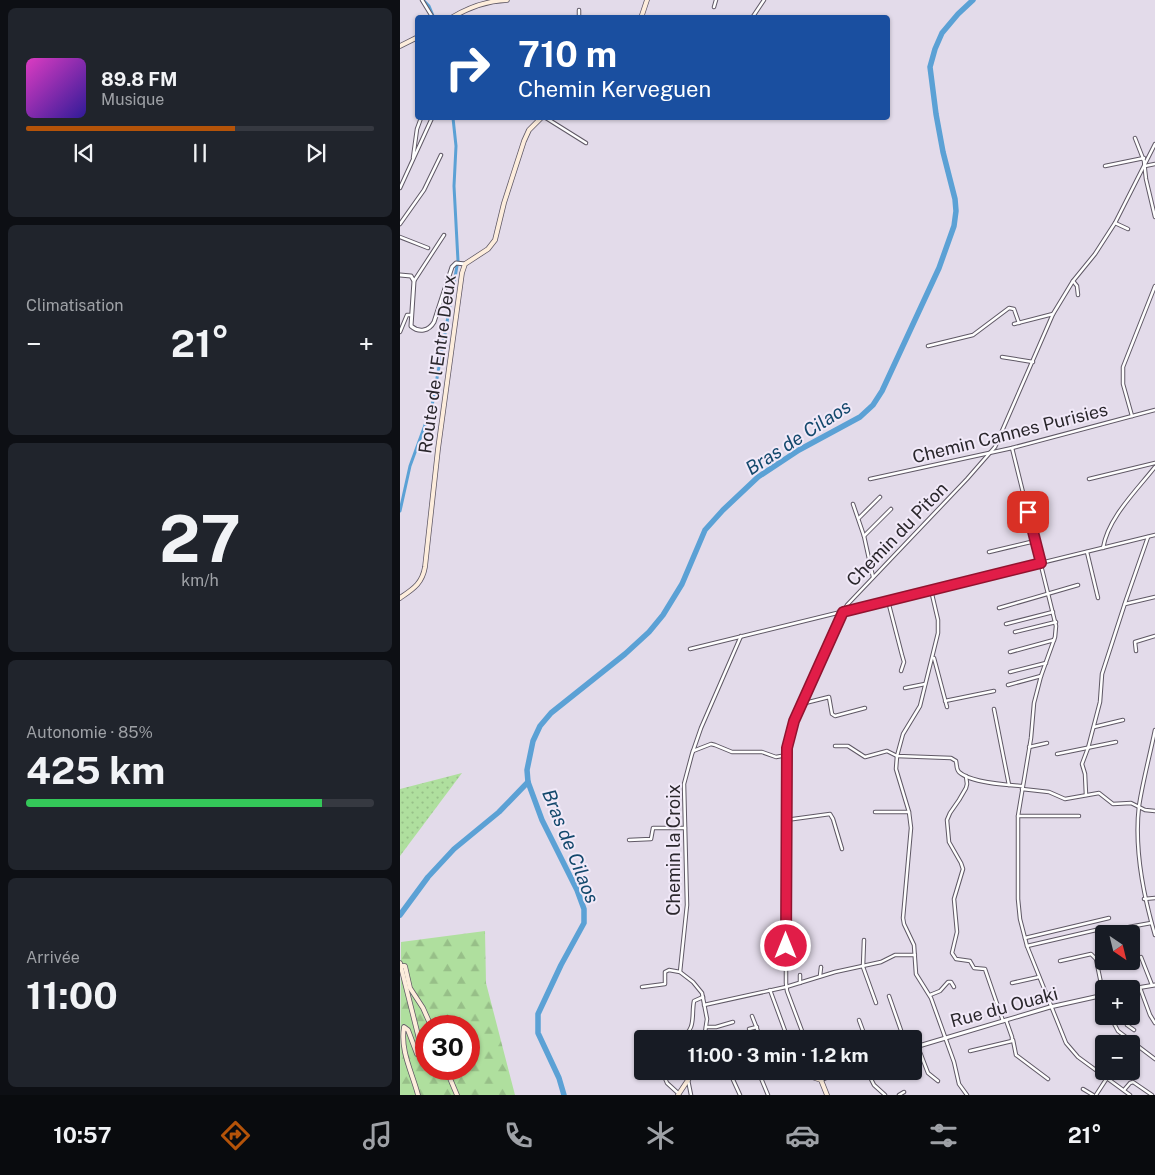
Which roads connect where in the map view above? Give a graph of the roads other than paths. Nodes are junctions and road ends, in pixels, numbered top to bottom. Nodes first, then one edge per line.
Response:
1 (422, 0) edge
2 (507, 0) edge
3 (647, 0) edge
4 (716, 0) edge
5 (764, 0) edge
6 (714, 7) dead end
7 (579, 10) dead end
8 (431, 15) edge
9 (457, 15) edge
10 (579, 15) edge
11 (642, 15) edge
12 (754, 15) edge
13 (415, 38) edge
14 (400, 46) edge
15 (420, 120) edge
16 (431, 120) edge
17 (539, 120) edge
18 (549, 120) edge
19 (1135, 138) dead end
20 (586, 143) dead end
21 (1155, 144) edge
22 (441, 156) dead end
23 (1144, 158) junction
24 (412, 162) junction
25 (1155, 164) edge
26 (1105, 166) dead end
27 (1145, 166) junction
28 (400, 188) edge
29 (1155, 216) edge
30 (1115, 223) junction
31 (400, 224) edge
32 (1128, 229) dead end
33 (444, 235) dead end
34 (400, 237) edge
35 (428, 248) dead end
36 (465, 264) junction
37 (400, 275) edge
38 (414, 281) junction
39 (1073, 281) junction
40 (1155, 286) edge
41 (1078, 295) dead end
42 (1053, 314) junction
43 (411, 315) junction
44 (1019, 323) junction
45 (1014, 324) dead end
46 (400, 332) edge
47 (928, 346) dead end
48 (1002, 357) dead end
49 (1032, 362) junction
50 (1155, 410) edge
51 (1132, 416) junction
52 (1012, 448) junction
53 (990, 452) junction
54 (1155, 463) edge
55 (1155, 468) edge
56 (870, 479) dead end
57 (1089, 479) dead end
58 (880, 497) dead end
59 (853, 504) dead end
60 (891, 509) dead end
61 (859, 518) junction
62 (1031, 523) junction
63 (1016, 526) dead end
64 (864, 536) junction
65 (1155, 536) edge
66 (1148, 537) junction
67 (1035, 541) junction
68 (1103, 548) junction
69 (989, 552) dead end
70 (1087, 552) junction
71 (1041, 563) junction
72 (873, 578) junction
73 (1078, 585) dead end
74 (931, 590) junction
75 (1049, 593) junction
76 (1155, 597) edge
77 (400, 598) edge
78 (1098, 598) dead end
79 (888, 601) junction
80 (1124, 605) junction
81 (999, 608) dead end
82 (843, 612) junction
83 (1053, 612) junction
84 (1056, 622) junction
85 (1006, 624) dead end
86 (1015, 632) dead end
87 (741, 636) junction
88 (1155, 636) edge
89 (1054, 640) junction
90 (690, 649) dead end
91 (1136, 651) dead end
92 (1010, 652) dead end
93 (933, 657) junction
94 (1046, 663) junction
95 (901, 671) dead end
96 (1010, 672) dead end
97 (1041, 676) junction
98 (925, 684) junction
99 (1008, 685) dead end
100 (905, 688) dead end
101 (994, 691) dead end
102 (945, 701) junction
103 (801, 704) junction
104 (865, 708) dead end
105 (947, 708) dead end
106 (994, 709) dead end
107 (1123, 720) dead end
108 (1094, 727) junction
109 (1155, 730) edge
110 (1116, 742) dead end
111 (1047, 743) dead end
112 (835, 746) dead end
113 (1029, 747) junction
114 (1088, 748) junction
115 (693, 751) junction
116 (1057, 754) dead end
117 (787, 755) junction
118 (897, 756) junction
119 (966, 776) junction
120 (1009, 785) junction
121 (1022, 787) junction
122 (1086, 795) junction
123 (1139, 806) junction
124 (1155, 811) edge
125 (875, 812) dead end
126 (909, 812) junction
127 (1018, 816) junction
128 (1079, 816) dead end
129 (786, 820) junction
130 (685, 828) junction
131 (629, 840) dead end
132 (842, 849) dead end
133 (1155, 898) edge
134 (1144, 899) junction
135 (1155, 913) edge
136 (1149, 914) junction
137 (1108, 918) dead end
138 (1087, 923) junction
139 (1151, 923) junction
140 (1140, 925) edge
141 (1154, 929) edge
142 (1059, 930) junction
143 (1095, 930) edge
144 (1089, 931) junction
145 (1155, 935) edge
146 (1024, 938) junction
147 (1061, 938) junction
148 (864, 940) dead end
149 (1027, 946) junction
150 (915, 955) junction
151 (1141, 957) dead end
152 (1060, 961) dead end
153 (400, 964) edge
154 (821, 967) dead end
155 (864, 967) junction
156 (680, 972) junction
157 (800, 975) dead end
158 (820, 976) junction
159 (1040, 976) junction
160 (1100, 980) edge
161 (800, 983) junction
162 (1012, 983) dead end
163 (1153, 985) edge
164 (642, 987) dead end
165 (786, 987) junction
166 (1140, 987) joint
167 (954, 988) dead end
168 (770, 990) junction
169 (930, 995) junction
170 (889, 996) dead end
171 (703, 997) junction
172 (1095, 998) edge
173 (876, 1003) dead end
174 (704, 1005) junction
175 (1050, 1007) junction
176 (426, 1015) edge
177 (752, 1016) dead end
178 (859, 1020) dead end
179 (1005, 1020) junction
180 (733, 1022) dead end
181 (1155, 1023) edge
182 (1115, 1025) edge
183 (1127, 1025) edge
184 (705, 1027) junction
185 (756, 1027) junction
186 (749, 1029) dead end
187 (690, 1030) edge
188 (705, 1030) edge
189 (757, 1030) edge
190 (785, 1030) edge
191 (802, 1030) edge
192 (863, 1030) edge
193 (901, 1030) edge
194 (1134, 1030) dead end
195 (945, 1037) junction
196 (1013, 1040) junction
197 (922, 1045) edge
198 (970, 1050) dead end
199 (922, 1057) edge
200 (1155, 1058) edge
201 (1095, 1069) edge
202 (1048, 1079) dead end
203 (451, 1080) edge
204 (666, 1080) edge
205 (688, 1080) joint
206 (733, 1080) edge
207 (762, 1080) edge
208 (820, 1080) edge
209 (872, 1080) edge
210 (1105, 1080) edge
211 (1110, 1080) edge
212 (938, 1081) dead end
213 (1083, 1089) dead end
214 (1124, 1090) junction
215 (904, 1092) dead end
216 (678, 1094) edge
217 (418, 1095) edge
218 (457, 1095) edge
219 (691, 1095) edge
220 (740, 1095) edge
221 (768, 1095) edge
222 (827, 1095) edge
223 (885, 1095) edge
224 (899, 1095) edge
225 (967, 1095) edge
226 (1094, 1095) edge
227 (1130, 1095) edge
228 (1152, 1095) edge

1 - 8 street
2 - 9 main road
3 - 11 main road
4 - 6 street
5 - 12 street
7 - 10 street
13 - 14 main road
15 - 24 street
16 - 24 street
17 - 36 main road, Route de l'Entre Deux
18 - 20 street
19 - 23 street
21 - 27 street, Chemin du Piton
22 - 31 street
23 - 26 street
23 - 27 street
24 - 28 street
25 - 27 street
27 - 29 street
27 - 30 street, Chemin du Piton
30 - 32 street
30 - 39 street, Chemin du Piton
33 - 38 street
34 - 35 street
36 - 43 street
36 - 77 main road, Route de l'Entre Deux
37 - 38 street
38 - 43 street
39 - 41 street
39 - 42 street, Chemin du Piton
40 - 51 street
42 - 44 street
42 - 49 street, Chemin du Piton
43 - 46 street
44 - 45 street
44 - 47 street
48 - 49 street
49 - 53 street, Chemin du Piton
50 - 51 street, Chemin Cannes Purisies
51 - 52 street, Chemin Cannes Purisies
52 - 53 street, Chemin Cannes Purisies
52 - 62 street
53 - 56 street, Chemin Cannes Purisies
53 - 72 street, Chemin du Piton
54 - 57 street
55 - 68 street
58 - 61 street
59 - 61 street
60 - 64 street
61 - 64 street
62 - 63 street
62 - 67 street
64 - 72 street
65 - 66 street
66 - 68 street
66 - 80 street
67 - 69 street
67 - 71 street
68 - 70 street
70 - 71 street
70 - 78 street
71 - 74 street
71 - 75 street
72 - 82 street, Chemin du Piton
73 - 75 street
74 - 79 street
74 - 93 street
75 - 81 street
75 - 83 street
76 - 80 street
79 - 82 street
79 - 95 street
80 - 108 street
82 - 87 street
82 - 103 street, Chemin du Piton
83 - 84 street
83 - 85 street
84 - 86 street
84 - 89 street
87 - 90 street
87 - 115 street, Chemin la Croix
88 - 91 street
89 - 92 street
89 - 94 street
93 - 98 street
93 - 102 street
94 - 96 street
94 - 97 street
97 - 99 street
97 - 113 street
98 - 100 street
98 - 118 street
101 - 102 street
102 - 105 street
103 - 104 street
103 - 117 street, Chemin du Piton
106 - 120 street
107 - 108 street
108 - 114 street
109 - 123 street
110 - 114 street
111 - 113 street
112 - 118 street
113 - 121 street
114 - 116 street
114 - 122 street
115 - 117 street
115 - 130 street, Chemin la Croix
117 - 129 street, Chemin du Piton
118 - 119 street
118 - 126 street
119 - 120 street
119 - 179 street
120 - 121 street
121 - 122 street
121 - 127 street
122 - 123 street
123 - 124 street
123 - 134 street
125 - 126 street
126 - 150 street
127 - 128 street
127 - 146 street
129 - 132 street
129 - 165 street, Chemin du Piton
130 - 131 street
130 - 156 street, Chemin la Croix
133 - 134 street
134 - 136 street
135 - 136 street
136 - 139 street
137 - 138 street
138 - 142 street
138 - 144 street
139 - 140 street
139 - 141 street
141 - 145 street
142 - 146 street
142 - 147 street
143 - 144 street
144 - 147 street
146 - 149 street
147 - 149 street
148 - 155 street
149 - 159 street
150 - 155 street
150 - 169 street
151 - 163 street
152 - 160 street
153 - 176 main road
153 - 217 main road
154 - 158 street
155 - 158 street
155 - 173 street
156 - 164 street
156 - 171 street
157 - 161 street
158 - 161 street
159 - 162 street
159 - 175 street
161 - 165 street
163 - 166 street
165 - 168 street
165 - 191 street, Chemin du Piton
166 - 181 street
167 - 169 street
168 - 174 street
168 - 190 street
169 - 195 street
170 - 193 street
171 - 174 street
171 - 187 street
172 - 175 street, Rue du Ouaki
174 - 184 street
175 - 179 street, Rue du Ouaki
175 - 201 street
177 - 185 street
178 - 192 street
179 - 195 street, Rue du Ouaki
179 - 196 street
180 - 184 street
182 - 200 street
183 - 194 street
184 - 188 street
185 - 186 street
185 - 189 street
195 - 197 street, Rue du Ouaki
195 - 225 street
196 - 198 street
196 - 202 street
199 - 212 street
203 - 218 main road
204 - 216 street
205 - 216 main road
205 - 219 street
206 - 220 street
207 - 221 street
208 - 222 main road
209 - 223 street
210 - 226 street
211 - 214 street
213 - 226 street
214 - 227 street
214 - 228 street
215 - 224 street

